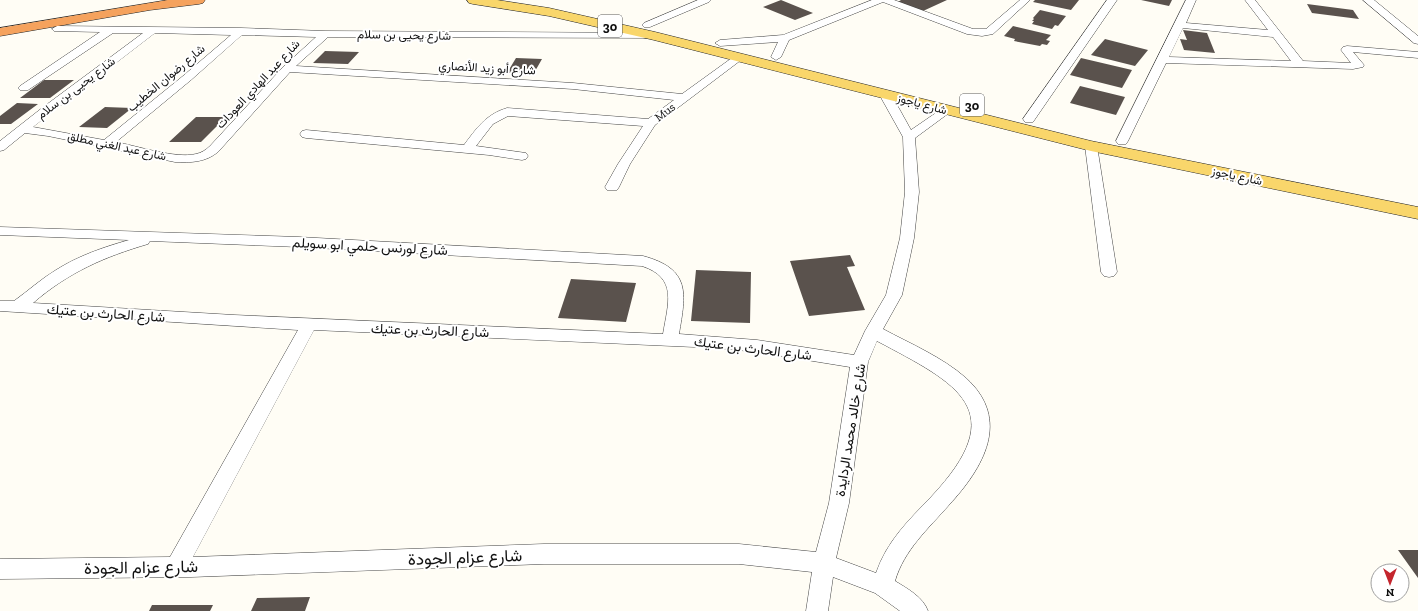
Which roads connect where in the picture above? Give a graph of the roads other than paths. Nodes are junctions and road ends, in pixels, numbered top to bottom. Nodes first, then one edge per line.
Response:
1 (199, 0) edge
2 (473, 0) edge
3 (527, 0) edge
4 (706, 0) edge
5 (880, 0) edge
6 (885, 0) edge
7 (1025, 0) edge
8 (1112, 0) edge
9 (1191, 0) edge
10 (1250, 0) edge
11 (1368, 0) edge
12 (68, 7) dead end
13 (0, 20) edge
14 (1180, 25) junction
15 (57, 29) dead end
16 (112, 30) junction
17 (153, 30) junction
18 (651, 30) junction
19 (0, 32) edge
20 (241, 32) junction
21 (325, 34) junction
22 (1276, 34) junction
23 (785, 38) junction
24 (1418, 41) edge
25 (720, 43) junction
26 (1418, 55) edge
27 (740, 57) junction
28 (776, 57) junction
29 (1163, 60) junction
30 (1300, 65) junction
31 (287, 69) junction
32 (24, 88) dead end
33 (885, 94) junction
34 (685, 98) junction
35 (947, 110) junction
36 (1029, 119) junction
37 (651, 123) junction
38 (23, 129) junction
39 (306, 134) dead end
40 (909, 137) junction
41 (1122, 141) junction
42 (107, 143) junction
43 (1091, 146) junction
44 (0, 147) edge
45 (467, 149) junction
46 (211, 152) joint
47 (522, 156) dead end
48 (612, 187) dead end
49 (1418, 201) edge
50 (1418, 213) edge
51 (0, 231) edge
52 (158, 237) junction
53 (1109, 272) dead end
54 (0, 306) edge
55 (17, 307) junction
56 (309, 324) junction
57 (873, 331) junction
58 (670, 339) junction
59 (859, 362) junction
60 (824, 563) junction
61 (176, 567) junction
62 (0, 569) edge
63 (883, 586) junction
64 (817, 611) edge
65 (916, 611) edge

1 - 19 highway
2 - 18 main road, شارع ياجوز / 30
3 - 18 main road, شارع ياجوز / 30
4 - 18 street
5 - 23 street
6 - 7 street
8 - 36 street
9 - 14 street
10 - 22 street
11 - 24 street
12 - 13 highway
14 - 22 street
14 - 29 street
15 - 16 street, شارع يحيى بن سلام
16 - 17 street, شارع يحيى بن سلام
16 - 32 street
17 - 20 street, شارع يحيى بن سلام
17 - 38 street, شارع يحيى بن سلام
18 - 21 street, شارع يحيى بن سلام
18 - 25 main road, شارع ياجوز / 30
18 - 27 main road, شارع ياجوز / 30
20 - 21 street, شارع يحيى بن سلام
20 - 42 street, شارع رضوان الخطيب
21 - 31 street, شارع عبد الهادي العودات
22 - 30 street
23 - 25 street
23 - 28 street
25 - 28 main road, شارع ياجوز / 30
26 - 30 street
27 - 33 main road, شارع ياجوز / 30
27 - 34 street, Mus
28 - 36 main road, شارع ياجوز / 30
29 - 30 street
29 - 41 street
31 - 34 street, شارع أبو زيد الأنصاري
31 - 46 street, شارع عبد الهادي العودات
33 - 35 main road, شارع ياجوز / 30
33 - 40 street, شارع خالد محمد الردايدة
34 - 37 street, Mus
35 - 40 street
35 - 43 main road, شارع ياجوز / 30
36 - 41 main road, شارع ياجوز / 30
37 - 45 street
37 - 48 street, Mus
38 - 42 street, شارع عبد الغني مطلق
38 - 44 street, شارع يحيى بن سلام
39 - 45 street
40 - 57 street, شارع خالد محمد الردايدة
41 - 49 main road, شارع ياجوز / 30
42 - 46 street, شارع عبد الغني مطلق
43 - 50 main road, شارع ياجوز / 30
43 - 53 street
45 - 47 street
51 - 52 street, شارع لورنس حلمي ابو سويلم
52 - 55 street
52 - 58 street, شارع لورنس حلمي ابو سويلم
54 - 55 street, شارع الحارث بن عتيك
55 - 56 street, شارع الحارث بن عتيك
56 - 58 street, شارع الحارث بن عتيك
56 - 61 street
57 - 59 street, شارع خالد محمد الردايدة
57 - 63 street
58 - 59 street, شارع الحارث بن عتيك
59 - 60 street, شارع خالد محمد الردايدة
60 - 61 street, شارع عزام الجودة
60 - 63 street, شارع عزام الجودة
60 - 64 street, شارع خالد محمد الردايدة
61 - 62 street, شارع عزام الجودة
63 - 65 street, شارع عزام الجودة

